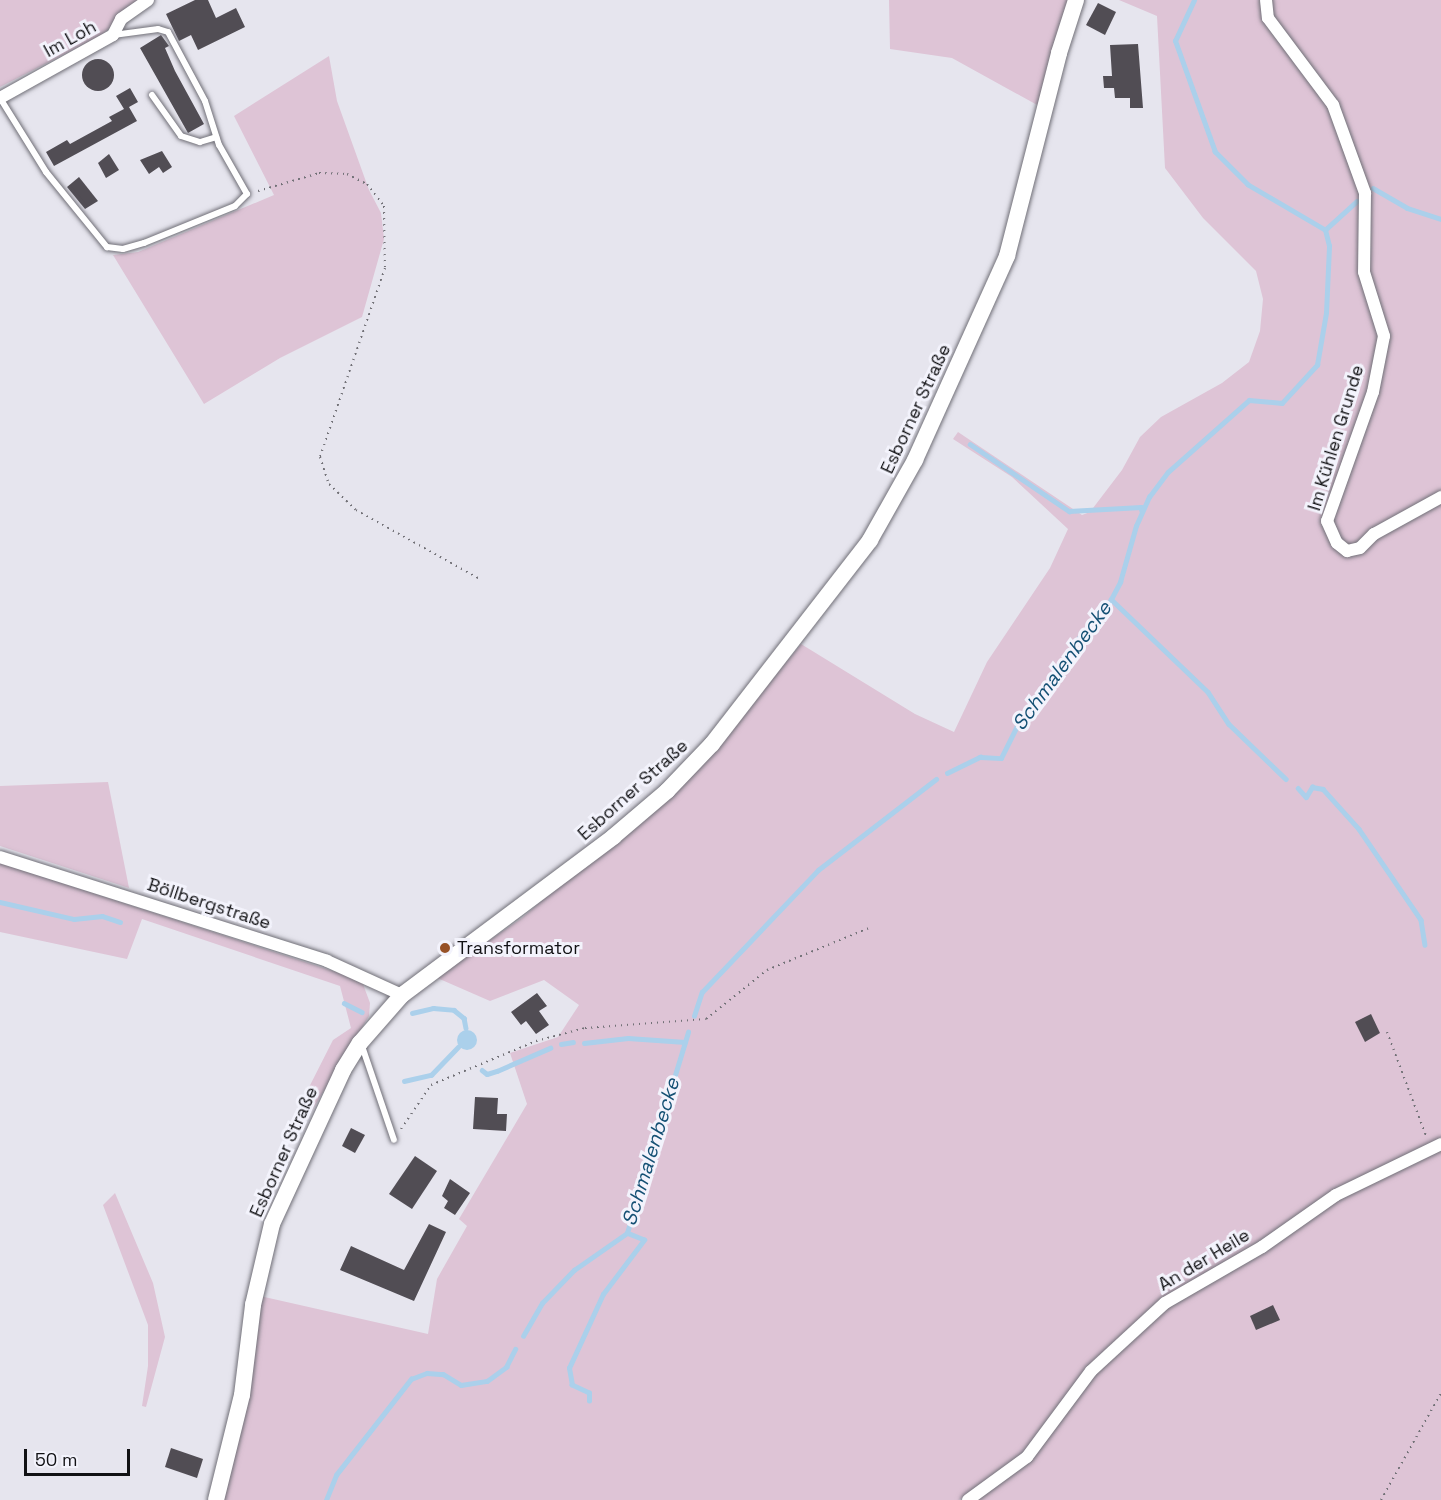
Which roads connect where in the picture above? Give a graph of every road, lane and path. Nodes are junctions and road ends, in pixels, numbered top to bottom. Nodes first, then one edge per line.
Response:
1 (148, 0) edge
2 (1076, 0) edge
3 (1266, 0) edge
4 (113, 35) junction
5 (152, 95) dead end
6 (0, 98) edge
7 (216, 137) junction
8 (247, 194) junction
9 (1441, 497) edge
10 (480, 579) dead end
11 (0, 857) edge
12 (869, 928) dead end
13 (402, 995) junction
14 (1386, 1032) dead end
15 (360, 1043) junction
16 (394, 1140) joint
17 (1436, 1146) edge
18 (1441, 1393) edge
19 (216, 1500) edge
20 (968, 1500) edge
21 (1381, 1500) edge

1 - 4 street, Im Loh
2 - 13 main road, Esborner Straße
3 - 9 street, Im Kühlen Grunde
4 - 6 street, Im Loh
4 - 7 lane
5 - 7 lane
6 - 8 lane
7 - 8 lane
8 - 10 path
11 - 13 street, Böllbergstraße
12 - 16 path
13 - 15 main road, Esborner Straße
14 - 17 path
15 - 16 lane
15 - 19 main road, Esborner Straße
17 - 20 street, An der Heile
18 - 21 path

